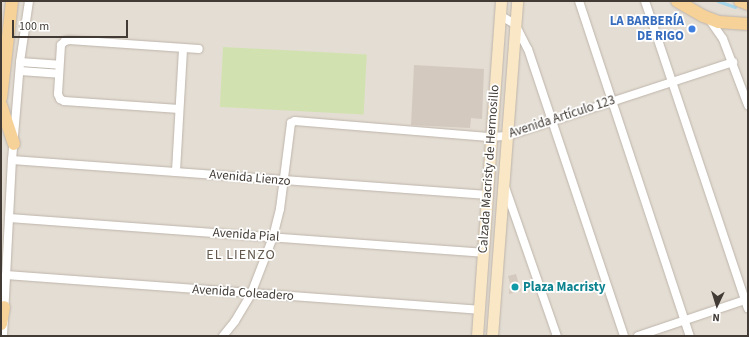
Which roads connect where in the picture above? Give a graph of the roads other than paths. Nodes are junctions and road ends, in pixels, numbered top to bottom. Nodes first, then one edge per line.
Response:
1 (12, 1) edge
2 (29, 1) edge
3 (502, 1) edge
4 (517, 1) edge
5 (579, 1) edge
6 (645, 1) edge
7 (677, 1) edge
8 (740, 1) edge
9 (748, 4) edge
10 (501, 16) junction
11 (708, 18) junction
12 (728, 23) junction
13 (515, 24) junction
14 (748, 24) edge
15 (723, 39) junction
16 (183, 48) junction
17 (199, 49) dead end
18 (732, 62) junction
19 (59, 65) junction
20 (20, 67) junction
21 (59, 74) junction
22 (672, 82) junction
23 (744, 84) edge
24 (1, 98) edge
25 (612, 101) junction
26 (1, 105) edge
27 (748, 105) edge
28 (180, 109) junction
29 (552, 120) junction
30 (507, 136) junction
31 (491, 137) junction
32 (14, 144) junction
33 (12, 160) junction
34 (176, 171) junction
35 (283, 181) junction
36 (503, 183) junction
37 (488, 195) junction
38 (9, 218) junction
39 (273, 237) junction
40 (483, 252) junction
41 (6, 276) junction
42 (251, 294) junction
43 (747, 300) edge
44 (4, 307) junction
45 (748, 308) edge
46 (479, 310) junction
47 (685, 320) junction
48 (1, 324) edge
49 (3, 336) edge
50 (223, 336) edge
51 (477, 336) edge
52 (492, 336) edge
53 (557, 336) edge
54 (624, 336) edge
55 (638, 336) edge
56 (690, 336) edge

1 - 24 main road
2 - 20 street
3 - 10 main road, Calzada Macristy de Hermosillo
4 - 13 main road, Calzada Macristy de Hermosillo
5 - 25 street
6 - 22 street
7 - 11 main road
8 - 9 main road
10 - 13 street
10 - 31 main road, Calzada Macristy de Hermosillo
11 - 12 main road
11 - 15 street
12 - 14 main road
12 - 15 street
13 - 29 street
13 - 30 main road, Calzada Macristy de Hermosillo
15 - 18 street
16 - 17 street
16 - 19 street
16 - 28 street
18 - 22 street, Avenida Artículo 123
18 - 23 street
19 - 20 street
19 - 21 street
20 - 21 street
20 - 32 street
21 - 28 street
22 - 25 street, Avenida Artículo 123
22 - 43 street
23 - 27 street
25 - 29 street, Avenida Artículo 123
25 - 47 street
26 - 32 main road
28 - 34 street
29 - 30 street, Avenida Artículo 123
29 - 54 street
30 - 31 street, Avenida Artículo 123
30 - 36 main road, Calzada Macristy de Hermosillo
31 - 35 street, Avenida Artículo 123
31 - 37 main road, Calzada Macristy de Hermosillo
32 - 33 street
33 - 34 street, Avenida Lienzo
33 - 38 street
34 - 35 street, Avenida Lienzo
35 - 37 street, Avenida Lienzo
35 - 39 street
36 - 52 main road, Calzada Macristy de Hermosillo
36 - 53 street
37 - 40 main road, Calzada Macristy de Hermosillo
38 - 39 street, Avenida Pial
38 - 41 street
39 - 40 street, Avenida Pial
39 - 42 street
40 - 46 main road, Calzada Macristy de Hermosillo
41 - 42 street, Avenida Coleadero
41 - 44 street
42 - 46 street, Avenida Coleadero
42 - 50 street
43 - 45 street
43 - 47 street
44 - 48 main road
44 - 49 street
46 - 51 main road, Calzada Macristy de Hermosillo
47 - 55 street
47 - 56 street

